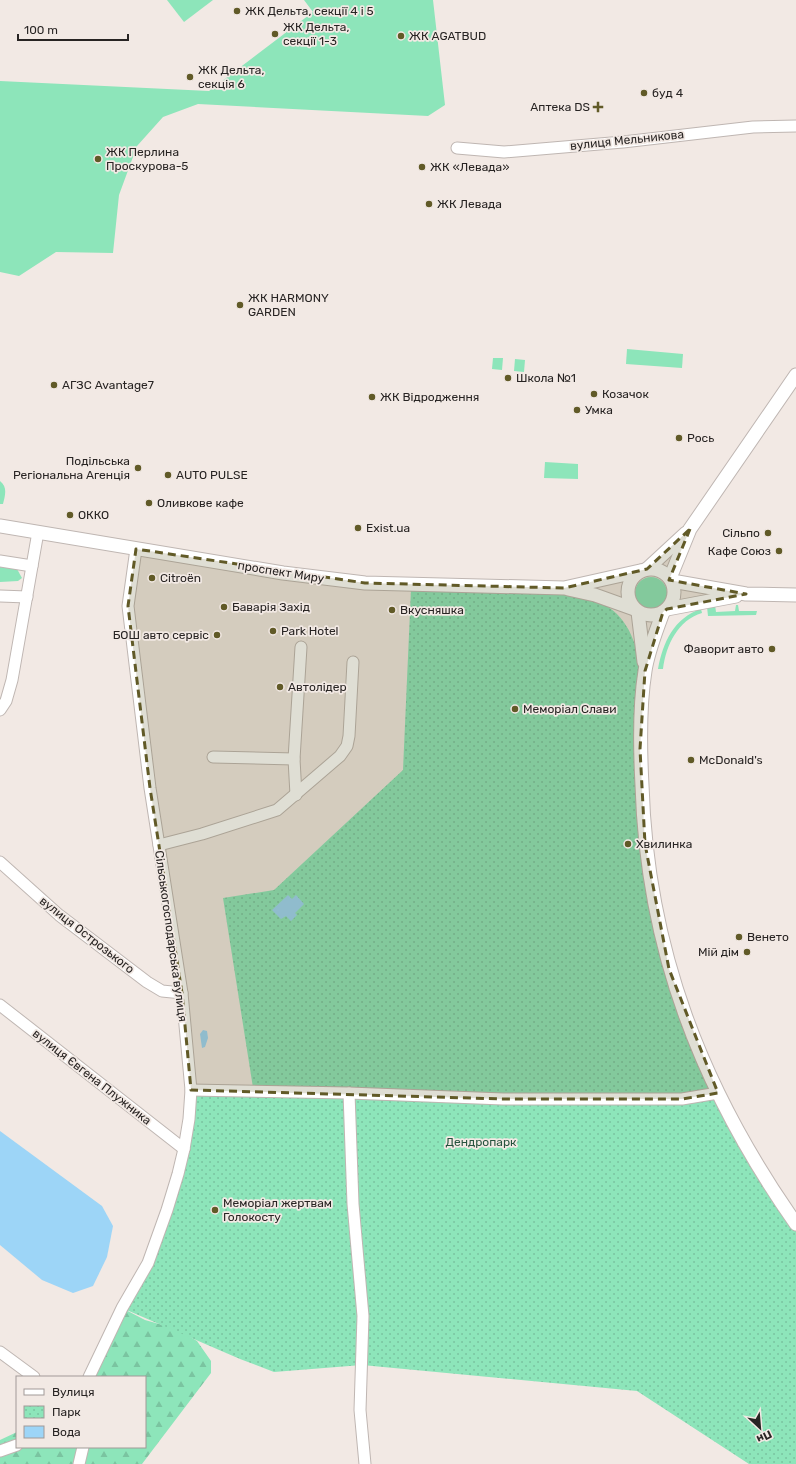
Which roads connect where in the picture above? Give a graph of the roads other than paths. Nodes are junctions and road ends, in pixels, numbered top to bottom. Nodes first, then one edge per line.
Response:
1 (796, 126) edge
2 (457, 148) dead end
3 (796, 375) edge
4 (0, 526) edge
5 (690, 529) junction
6 (38, 532) junction
7 (136, 549) junction
8 (0, 561) edge
9 (32, 566) junction
10 (644, 570) junction
11 (671, 579) junction
12 (564, 588) junction
13 (746, 594) junction
14 (796, 595) edge
15 (0, 596) edge
16 (26, 597) junction
17 (636, 610) junction
18 (665, 611) junction
19 (300, 648) dead end
20 (353, 662) dead end
21 (645, 672) junction
22 (0, 710) edge
23 (213, 757) dead end
24 (294, 759) junction
25 (296, 795) junction
26 (159, 845) junction
27 (0, 862) edge
28 (182, 993) junction
29 (0, 1005) edge
30 (191, 1090) junction
31 (349, 1093) junction
32 (718, 1093) junction
33 (184, 1149) junction
34 (796, 1224) edge
35 (0, 1352) edge
36 (33, 1376) edge
37 (89, 1376) edge
38 (16, 1445) edge
39 (83, 1448) edge
40 (0, 1451) edge
41 (79, 1464) edge
42 (365, 1464) edge

1 - 2 street, вулиця Мельникова
3 - 5 main road
4 - 6 main road, проспект Миру
5 - 10 main road
5 - 11 main road
6 - 7 main road, проспект Миру
6 - 9 street
7 - 12 main road, проспект Миру
7 - 26 street, Сільськогосподарська вулиця
8 - 9 street
9 - 16 street
10 - 11 main road
10 - 12 main road, проспект Миру
10 - 17 main road
11 - 13 main road
11 - 18 main road
12 - 17 main road, проспект Миру
13 - 14 main road
13 - 18 main road
15 - 16 street
16 - 22 street
17 - 18 main road
17 - 21 main road
18 - 21 main road
19 - 24 street
20 - 25 street
21 - 32 main road
23 - 24 street
24 - 25 street
25 - 26 street
26 - 28 street, Сільськогосподарська вулиця
27 - 28 street, вулиця Острозького
28 - 30 street, Сільськогосподарська вулиця
29 - 33 street, вулиця Євгена Плужника
30 - 31 street
30 - 33 street, Сільськогосподарська вулиця
31 - 32 street
31 - 42 street
32 - 34 main road
33 - 37 street, Сільськогосподарська вулиця
35 - 36 street
38 - 40 street
39 - 41 street

